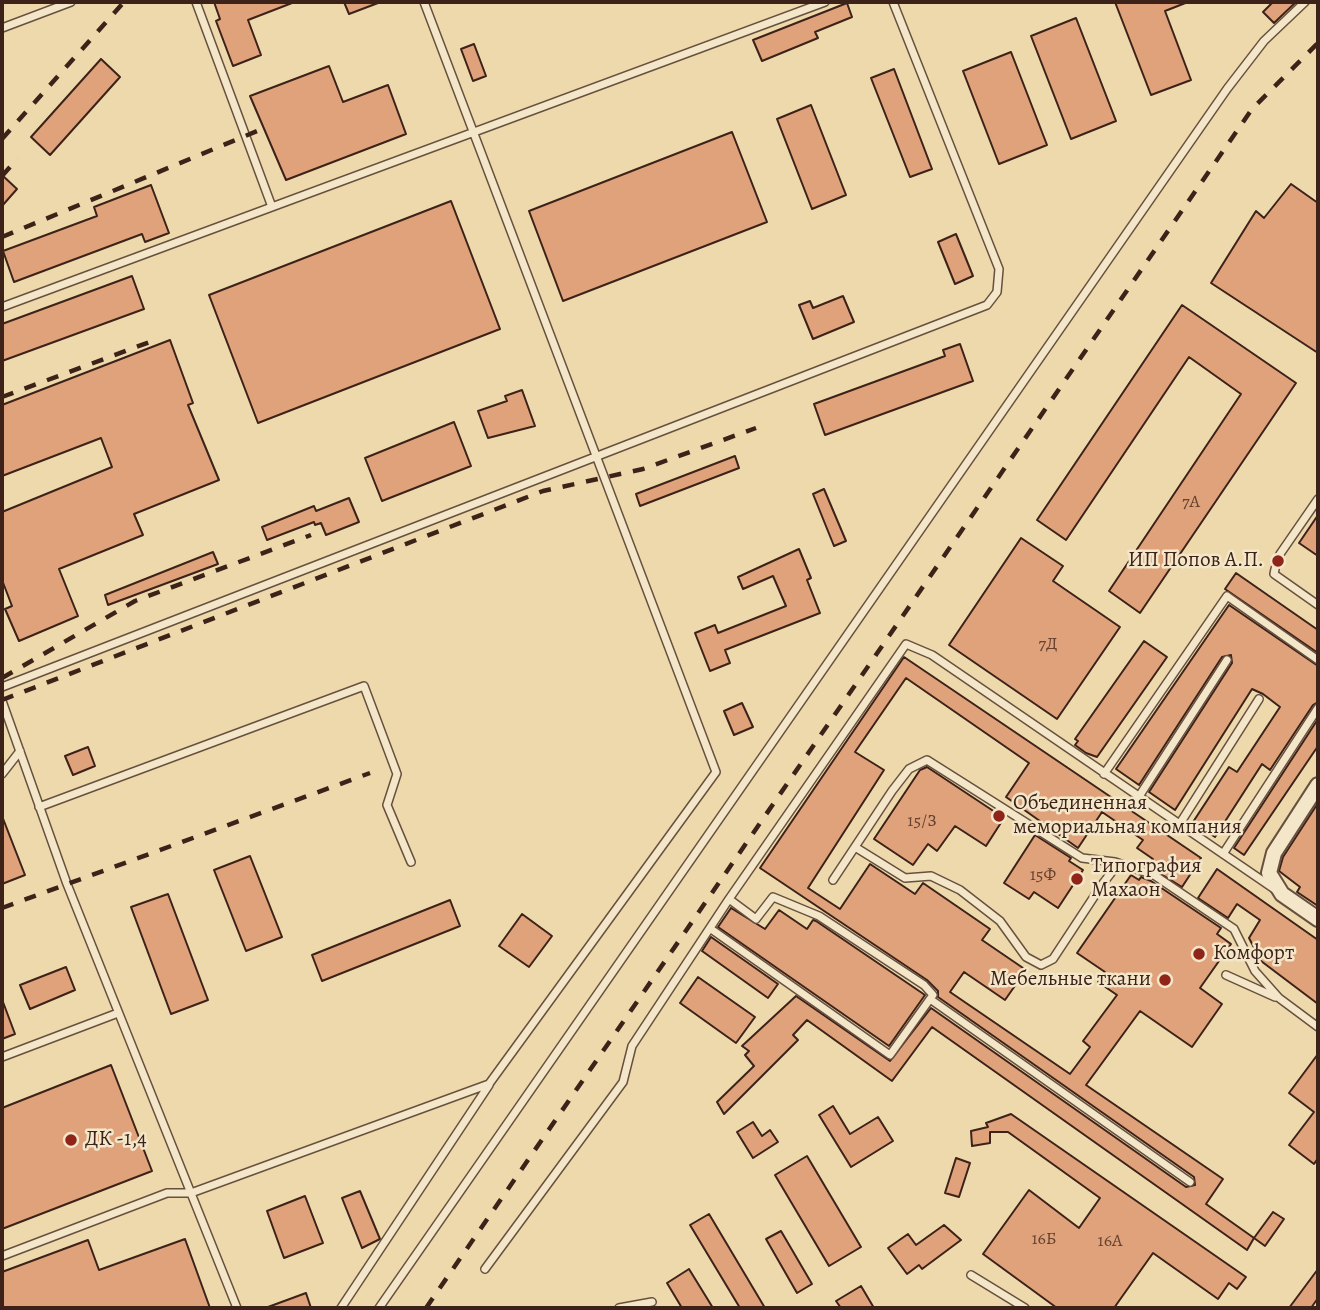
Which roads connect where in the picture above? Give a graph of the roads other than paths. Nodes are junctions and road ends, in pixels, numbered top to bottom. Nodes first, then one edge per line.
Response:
1 (71, 2) edge
2 (197, 2) edge
3 (424, 2) edge
4 (825, 2) edge
5 (893, 2) edge
6 (1305, 2) edge
7 (2, 28) edge
8 (474, 133) junction
9 (272, 207) junction
10 (2, 307) edge
11 (597, 457) junction
12 (1318, 499) edge
13 (1280, 554) dead end
14 (1275, 569) dead end
15 (1318, 606) edge
16 (1227, 660) dead end
17 (1318, 660) edge
18 (2, 687) edge
19 (1259, 699) dead end
20 (2, 701) edge
21 (1318, 708) edge
22 (20, 751) junction
23 (2, 774) edge
24 (1104, 774) junction
25 (1318, 785) edge
26 (1139, 798) junction
27 (39, 807) junction
28 (1179, 825) junction
29 (855, 847) junction
30 (1223, 853) junction
31 (411, 862) dead end
32 (1125, 865) junction
33 (833, 880) dead end
34 (1282, 894) junction
35 (729, 899) junction
36 (1318, 919) edge
37 (711, 929) junction
38 (1226, 975) dead end
39 (1279, 998) junction
40 (930, 999) junction
41 (117, 1013) junction
42 (1318, 1027) edge
43 (2, 1057) edge
44 (489, 1084) junction
45 (1190, 1182) dead end
46 (191, 1193) junction
47 (2, 1256) edge
48 (485, 1269) dead end
49 (971, 1275) dead end
50 (652, 1302) dead end
51 (237, 1308) edge
52 (341, 1308) edge
53 (379, 1308) edge
54 (619, 1308) edge
55 (1025, 1308) edge

1 - 7 lane
2 - 9 lane
3 - 8 lane
4 - 8 lane
5 - 11 lane
6 - 53 lane
8 - 9 lane
8 - 11 lane
9 - 10 lane
11 - 18 lane
11 - 44 lane
12 - 13 lane
14 - 15 lane
16 - 26 lane
17 - 24 lane
19 - 28 lane
20 - 22 lane
21 - 30 lane
22 - 23 lane
22 - 27 lane
24 - 26 lane
24 - 35 lane
25 - 34 street
26 - 28 lane
27 - 31 lane
27 - 41 lane
28 - 30 lane
29 - 32 lane
29 - 32 lane
29 - 33 lane
30 - 34 lane
32 - 39 lane
34 - 36 street
35 - 37 lane
35 - 40 lane
37 - 40 lane
37 - 48 lane
38 - 39 lane
39 - 42 lane
40 - 45 lane
41 - 43 lane
41 - 46 lane
44 - 46 lane
44 - 52 lane
46 - 47 lane
46 - 51 lane
49 - 55 lane
50 - 54 lane

